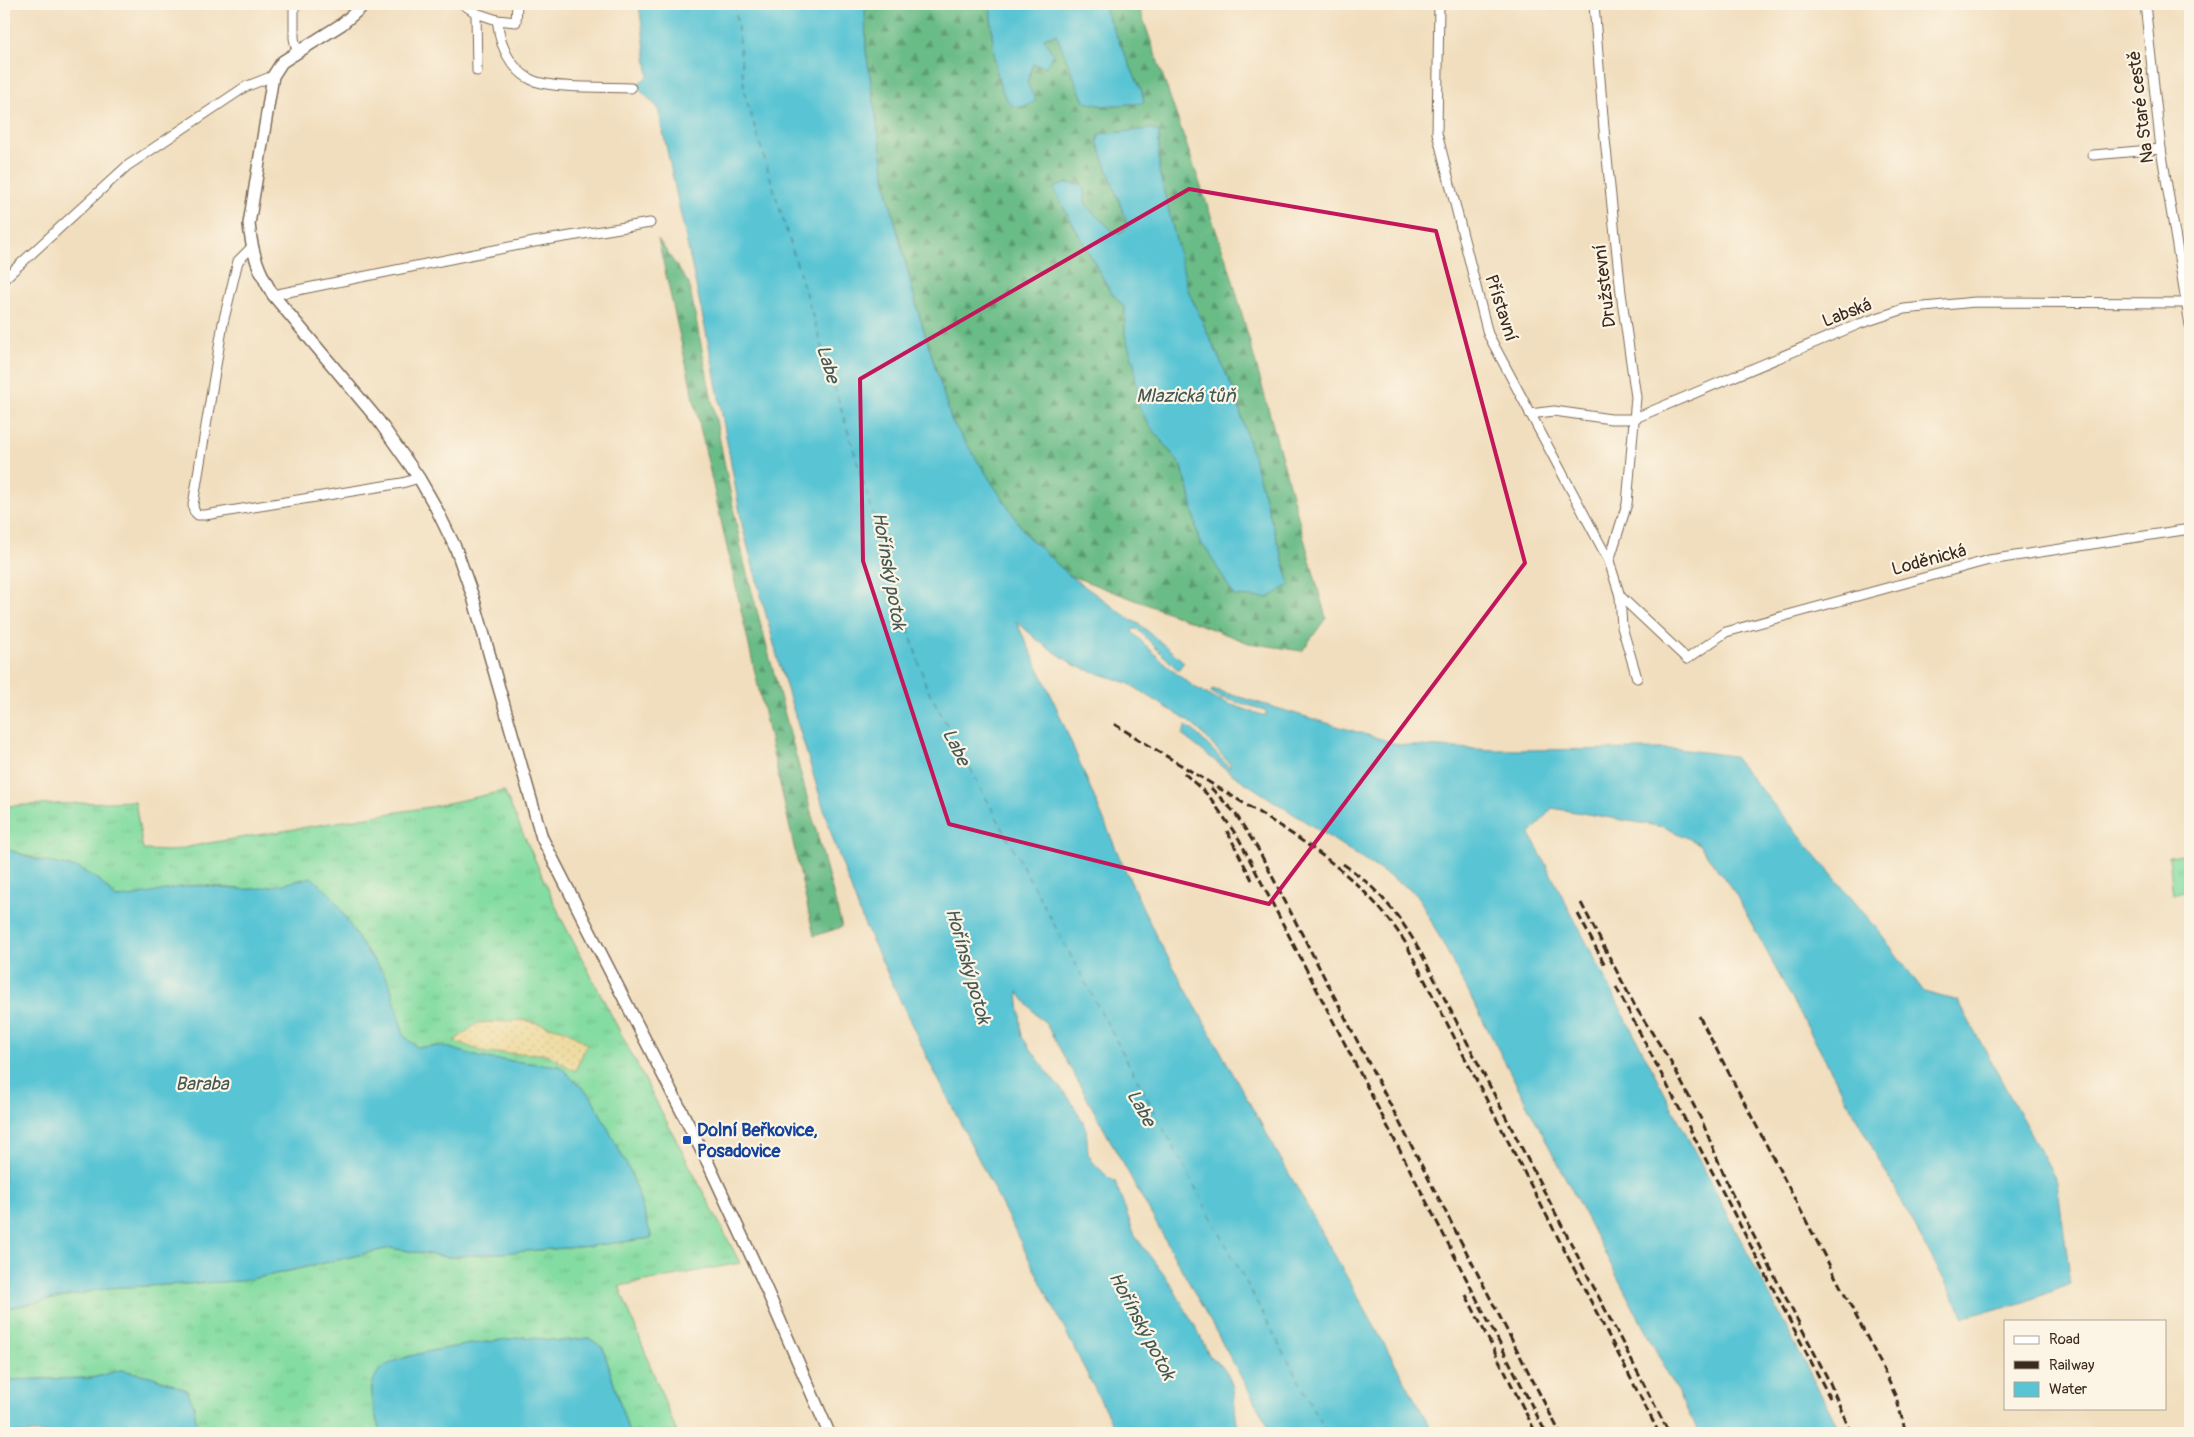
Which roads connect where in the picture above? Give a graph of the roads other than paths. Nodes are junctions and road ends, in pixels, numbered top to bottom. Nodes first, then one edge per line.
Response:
1 (294, 4) edge
2 (365, 4) edge
3 (463, 4) edge
4 (517, 4) edge
5 (1439, 4) edge
6 (1594, 4) edge
7 (2145, 4) edge
8 (476, 13) junction
9 (497, 20) junction
10 (297, 52) junction
11 (477, 71) dead end
12 (273, 76) junction
13 (631, 88) dead end
14 (2161, 149) junction
15 (2093, 155) dead end
16 (650, 223) dead end
17 (251, 248) junction
18 (4, 279) edge
19 (273, 296) junction
20 (2188, 303) edge
21 (2190, 325) edge
22 (1530, 414) junction
23 (1633, 419) junction
24 (419, 478) junction
25 (2190, 529) edge
26 (1608, 561) junction
27 (1620, 596) junction
28 (1688, 659) joint
29 (1637, 678) dead end
30 (829, 1433) edge

1 - 10 street
2 - 10 street
3 - 8 street
4 - 9 street
5 - 22 street, Přístavní
6 - 23 street, Družstevní
7 - 14 street, Na Staré cestě
8 - 9 street
8 - 11 street
9 - 13 street
10 - 12 street
12 - 17 street
12 - 18 street
14 - 15 street
14 - 20 street, Na Staré cestě
16 - 19 street
17 - 19 street
17 - 24 street
19 - 24 street
20 - 21 street, Na Staré cestě
20 - 23 street, Labská
22 - 23 street, Labská
22 - 26 street, Přístavní
23 - 26 street, Družstevní
24 - 30 street
25 - 28 street, Loděnická
26 - 27 street, Přístavní
27 - 28 street, Přístavní
27 - 29 street, Přístavní

